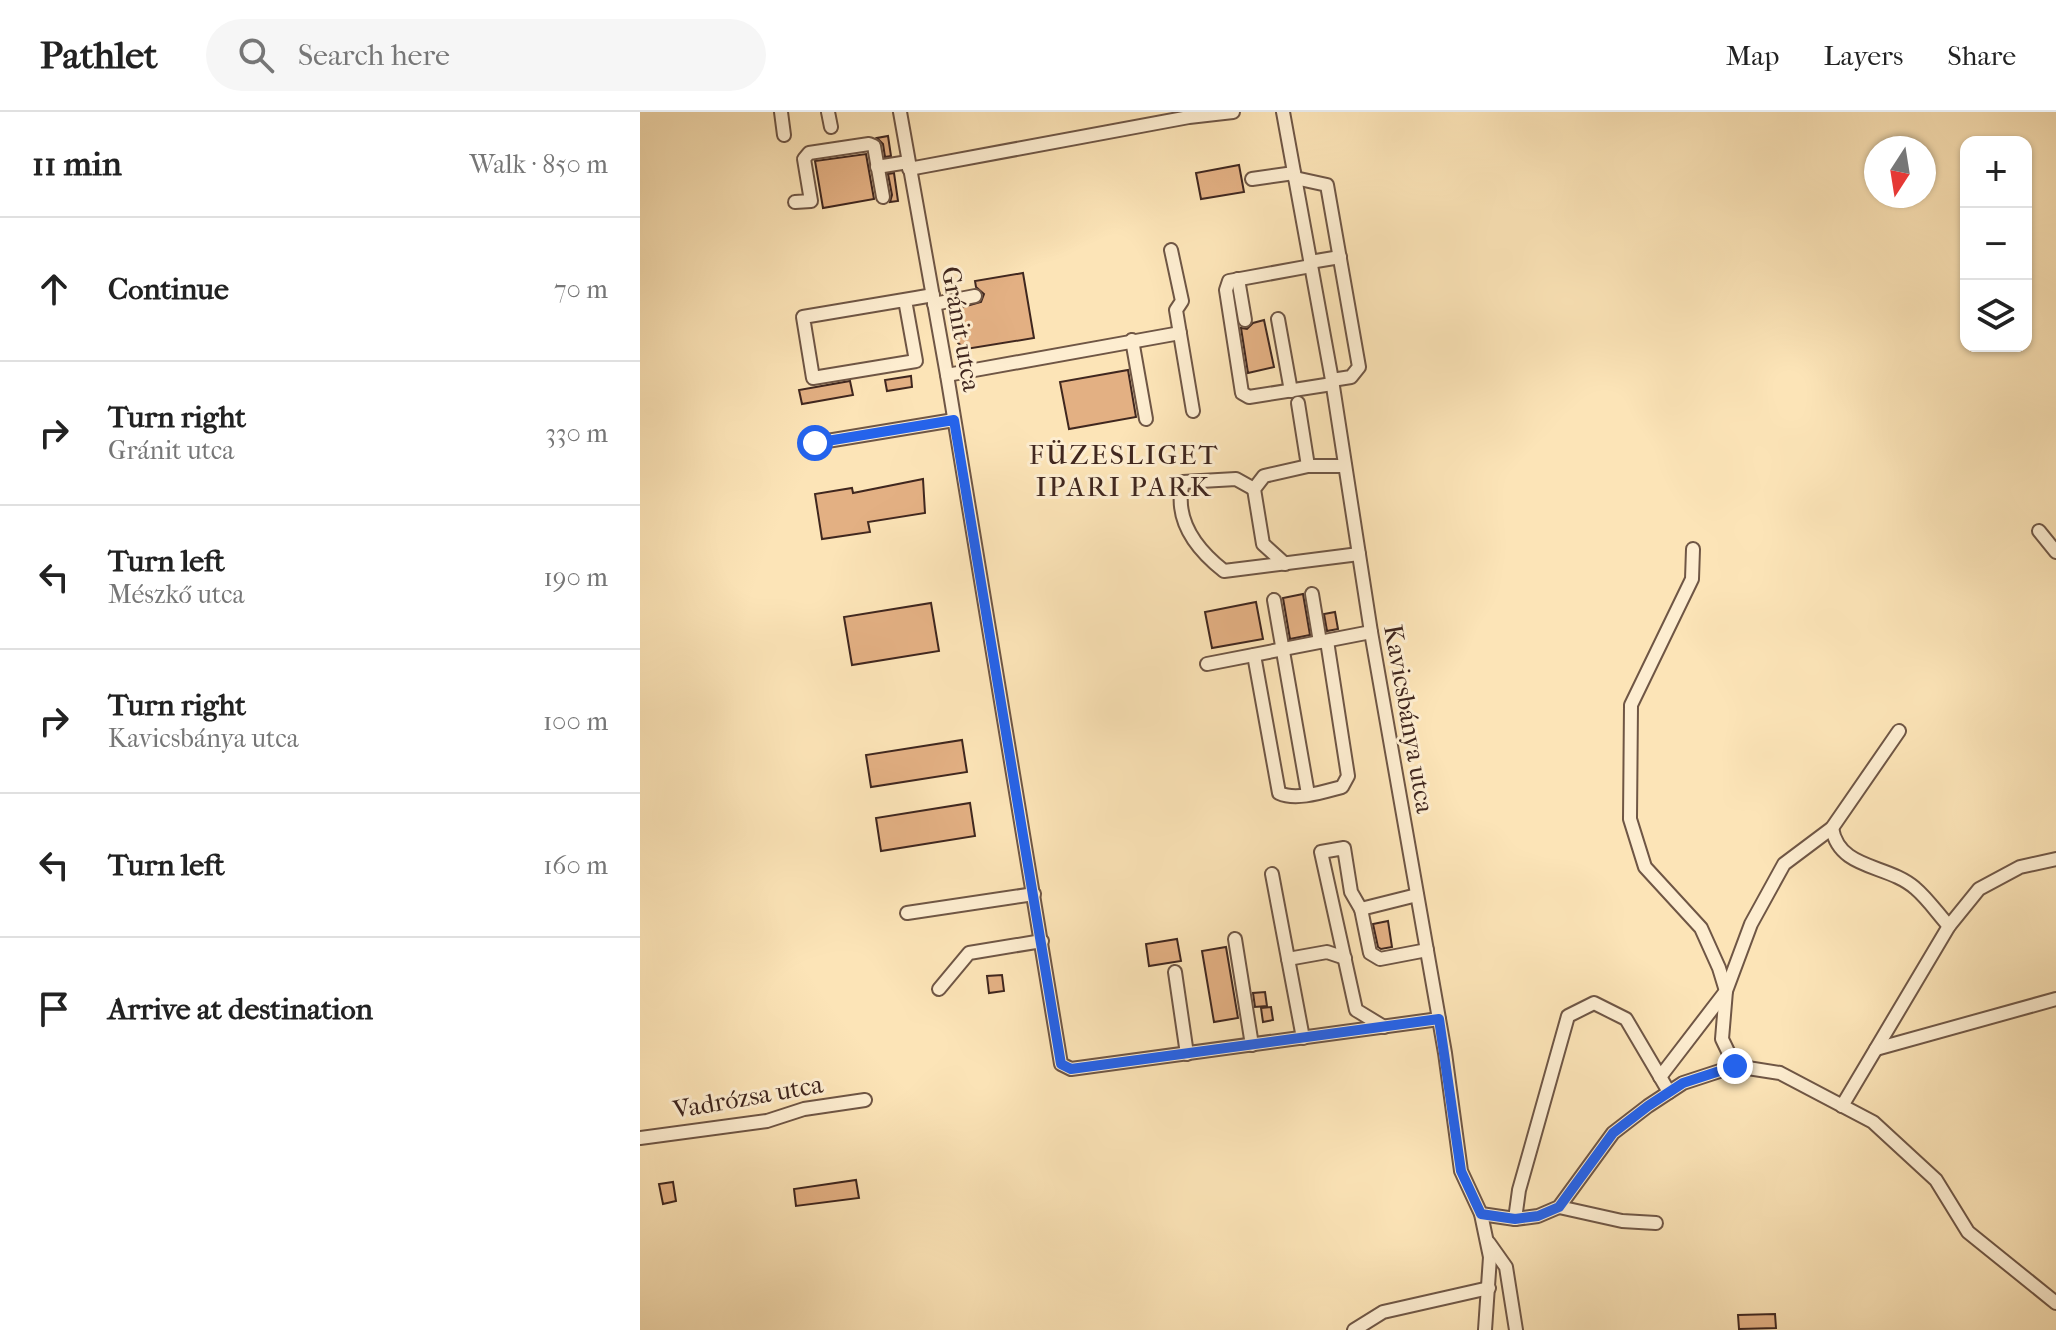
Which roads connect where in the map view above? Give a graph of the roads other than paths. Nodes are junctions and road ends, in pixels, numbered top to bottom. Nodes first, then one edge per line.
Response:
1 (781, 112) edge
2 (828, 112) edge
3 (900, 112) edge
4 (1233, 112) edge
5 (1283, 112) edge
6 (1189, 114) edge
7 (831, 127) dead end
8 (784, 135) dead end
9 (909, 166) junction
10 (877, 167) junction
11 (1294, 175) junction
12 (1252, 179) dead end
13 (883, 197) dead end
14 (795, 202) dead end
15 (1171, 250) dead end
16 (1340, 257) junction
17 (1310, 264) junction
18 (1238, 279) junction
19 (975, 296) dead end
20 (934, 299) junction
21 (905, 300) junction
22 (1278, 319) dead end
23 (1245, 320) dead end
24 (1180, 333) junction
25 (1137, 340) junction
26 (947, 375) junction
27 (1332, 382) junction
28 (1291, 391) junction
29 (1298, 403) dead end
30 (1193, 411) dead end
31 (1146, 419) dead end
32 (954, 420) junction
33 (815, 443) dead end
34 (1308, 466) junction
35 (1345, 466) junction
36 (1254, 489) junction
37 (2039, 531) dead end
38 (1693, 549) dead end
39 (2056, 552) edge
40 (1359, 554) junction
41 (1285, 564) junction
42 (1312, 594) dead end
43 (1274, 600) dead end
44 (1371, 632) junction
45 (1323, 642) junction
46 (1283, 649) junction
47 (1254, 655) junction
48 (1207, 664) dead end
49 (1899, 731) dead end
50 (1308, 794) junction
51 (1832, 828) junction
52 (2056, 859) edge
53 (1272, 874) dead end
54 (1034, 894) junction
55 (1417, 895) junction
56 (1362, 911) junction
57 (907, 913) dead end
58 (1949, 926) junction
59 (1235, 939) dead end
60 (1042, 941) junction
61 (1427, 950) junction
62 (1345, 958) junction
63 (1288, 959) junction
64 (1175, 972) dead end
65 (939, 989) dead end
66 (1726, 991) junction
67 (2056, 999) edge
68 (1439, 1019) junction
69 (1384, 1027) junction
70 (1303, 1038) junction
71 (1252, 1045) junction
72 (1876, 1049) junction
73 (1187, 1054) junction
74 (1735, 1066) junction
75 (1660, 1077) junction
76 (1669, 1092) junction
77 (865, 1100) dead end
78 (1842, 1106) junction
79 (640, 1138) edge
80 (1559, 1207) junction
81 (1481, 1214) junction
82 (1515, 1219) junction
83 (1656, 1223) dead end
84 (1486, 1240) junction
85 (1489, 1288) junction
86 (2056, 1303) edge
87 (1354, 1330) edge
88 (1485, 1330) edge
89 (1516, 1330) edge

1 - 8 street
2 - 7 street
3 - 9 street, Gránit utca
4 - 6 street
5 - 11 street, Kavicsbánya utca
6 - 9 street
9 - 10 street
9 - 20 street, Gránit utca
10 - 13 street
10 - 14 street
11 - 12 street
11 - 16 street
11 - 17 street, Kavicsbánya utca
15 - 24 street
16 - 17 street
16 - 27 street
17 - 18 street
17 - 27 street, Kavicsbánya utca
18 - 23 street
18 - 28 street
19 - 20 street
20 - 21 street
20 - 26 street, Gránit utca
21 - 21 street
22 - 28 street
24 - 25 street
24 - 30 street
25 - 26 street
25 - 31 street
26 - 32 street, Gránit utca
27 - 28 street
27 - 35 street, Kavicsbánya utca
29 - 34 street
32 - 33 street
32 - 54 street, Gránit utca
34 - 35 street
34 - 36 street
35 - 40 street, Kavicsbánya utca
36 - 41 street
36 - 41 street
37 - 39 street
38 - 66 street
40 - 41 street
40 - 44 street, Kavicsbánya utca
42 - 45 street
43 - 46 street
44 - 45 street
44 - 55 street, Kavicsbánya utca
45 - 46 street
45 - 50 street
46 - 47 street
46 - 50 street
47 - 48 street
47 - 50 street
49 - 51 street
51 - 58 street
51 - 66 street
52 - 58 street
53 - 63 street
54 - 57 street
54 - 60 street, Gránit utca
55 - 56 street
55 - 61 street, Kavicsbánya utca
56 - 61 street
56 - 62 street
58 - 72 street
59 - 71 street
60 - 65 street
60 - 73 street, Gránit utca
61 - 68 street, Kavicsbánya utca
62 - 63 street
62 - 69 street
63 - 70 street
64 - 73 street
66 - 74 street
66 - 75 street
67 - 72 street
68 - 69 street
68 - 81 street, Kavicsbánya utca
69 - 70 street
70 - 71 street
71 - 73 street
72 - 78 street
74 - 76 street
74 - 78 street
75 - 76 street
75 - 82 street
76 - 80 street
77 - 79 street, Vadrózsa utca
78 - 86 street
80 - 82 street
80 - 83 street
81 - 82 street
81 - 84 street, Kavicsbánya utca
84 - 85 street, Kavicsbánya utca
84 - 89 street
85 - 87 street
85 - 88 street, Kavicsbánya utca

